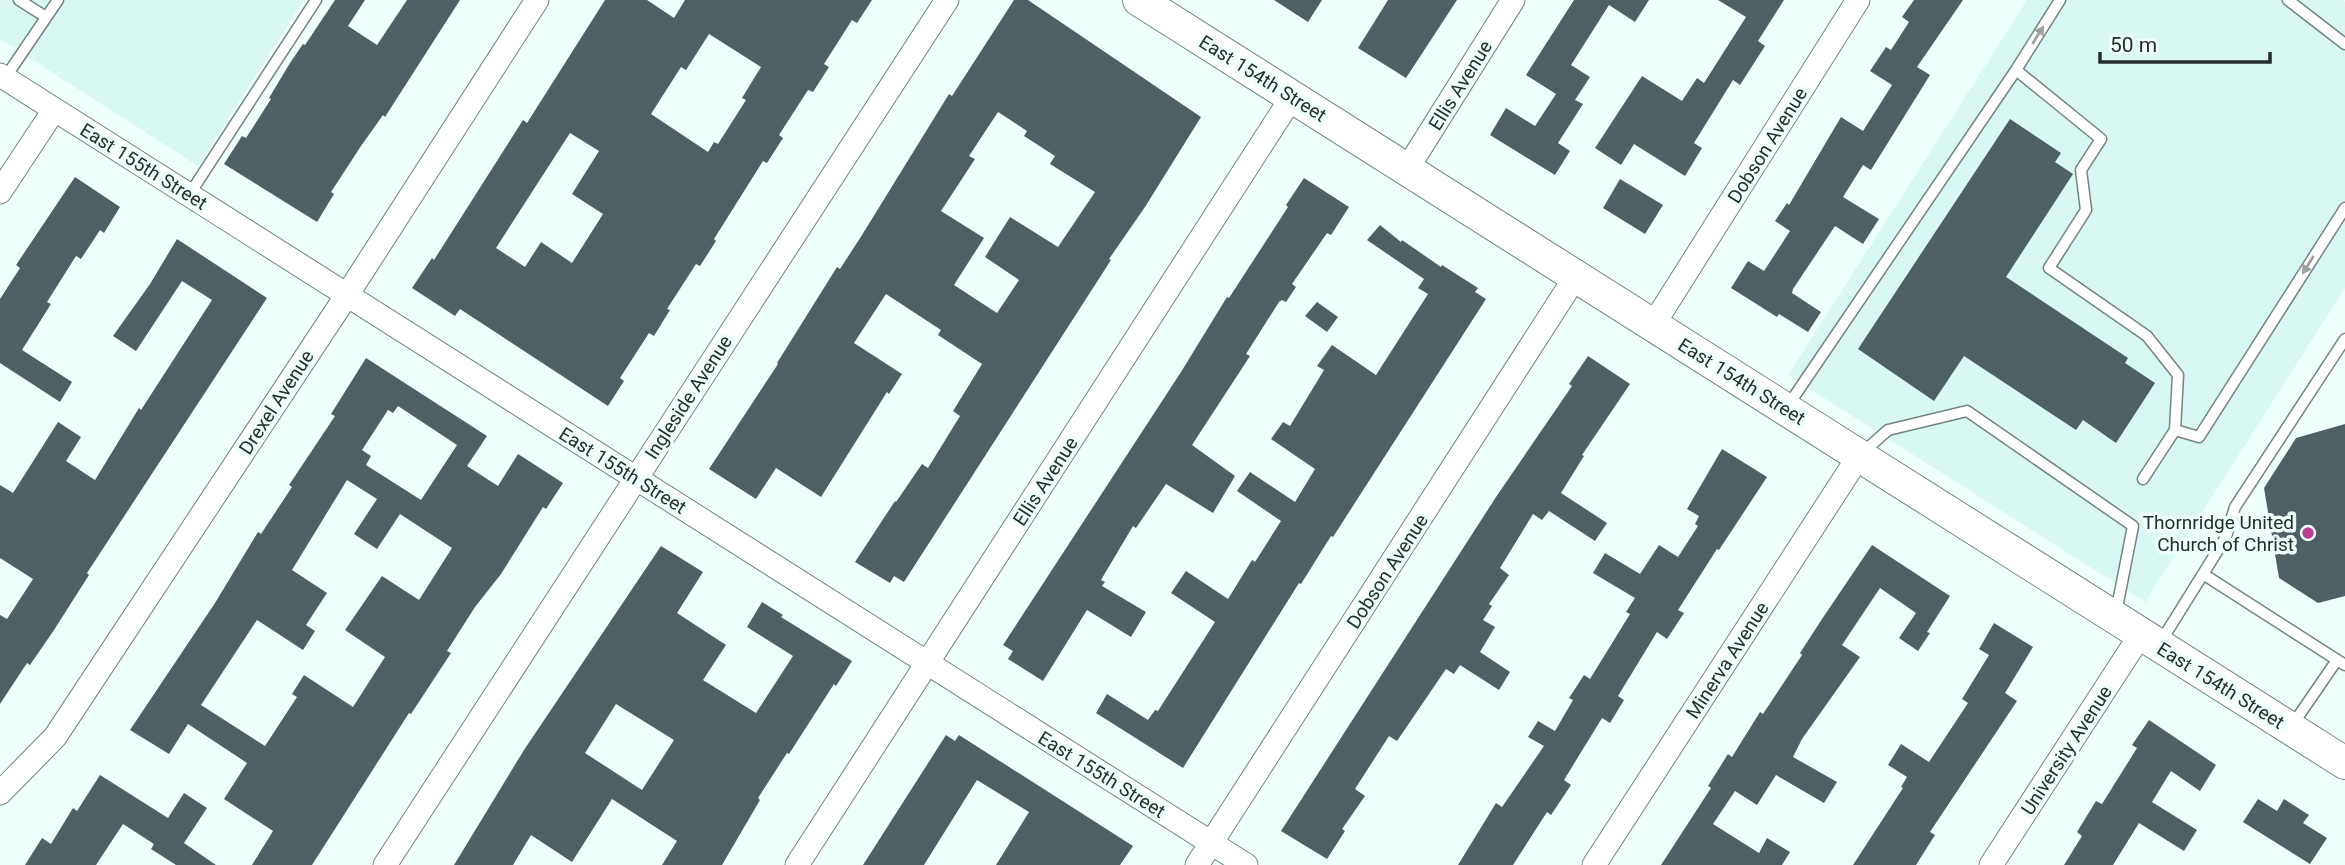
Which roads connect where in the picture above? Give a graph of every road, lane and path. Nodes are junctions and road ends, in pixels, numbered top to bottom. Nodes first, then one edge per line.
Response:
1 (19, 0) edge
2 (58, 0) edge
3 (316, 0) edge
4 (537, 0) edge
5 (947, 0) edge
6 (1139, 0) edge
7 (1513, 0) edge
8 (1858, 0) edge
9 (2060, 0) edge
10 (2288, 0) edge
11 (1174, 9) edge
12 (46, 17) junction
13 (2345, 44) edge
14 (2016, 70) junction
15 (2, 77) edge
16 (1292, 97) junction
17 (54, 110) junction
18 (1406, 169) junction
19 (0, 192) edge
20 (189, 195) junction
21 (2345, 208) edge
22 (1576, 276) junction
23 (346, 295) junction
24 (1653, 325) junction
25 (2345, 338) edge
26 (1786, 409) junction
27 (2175, 430) junction
28 (1859, 456) junction
29 (635, 478) junction
30 (2143, 479) dead end
31 (2203, 574) junction
32 (2115, 618) junction
33 (2150, 640) junction
34 (2341, 662) edge
35 (928, 663) junction
36 (2291, 729) junction
37 (2345, 763) edge
38 (0, 793) edge
39 (1212, 843) junction
40 (385, 865) edge
41 (797, 865) edge
42 (1198, 865) edge
43 (1246, 865) edge
44 (1594, 865) edge
45 (1991, 865) edge

1 - 12 lane
2 - 12 lane
3 - 20 lane
4 - 23 street, Drexel Avenue
5 - 29 street, Ingleside Avenue
6 - 11 street, East 154th Street
7 - 18 street, Ellis Avenue
8 - 24 street, Dobson Avenue
14 -> 9 lane
10 - 13 lane
11 - 16 street, East 154th Street
12 - 15 lane
14 - 26 lane
14 - 27 lane
15 - 17 street, East 155th Street
16 - 18 street, East 154th Street
16 - 35 street, Ellis Avenue
17 - 19 street
17 - 20 street, East 155th Street
18 - 22 street, East 154th Street
20 - 23 street, East 155th Street
21 -> 27 lane
22 - 24 street, East 154th Street
22 - 39 street, Dobson Avenue
23 - 29 street, East 155th Street
23 - 38 street, Drexel Avenue
24 - 26 street, East 154th Street
25 - 31 lane
26 - 28 street, East 154th Street
27 - 30 lane
28 - 32 street, East 154th Street
28 - 32 lane
28 - 44 street, Minerva Avenue
29 - 35 street, East 155th Street
29 - 40 street, Ingleside Avenue
31 - 33 lane
31 - 34 lane
32 - 33 street, East 154th Street
33 - 36 street, East 154th Street
33 - 45 street, University Avenue
34 - 36 lane
35 - 39 street, East 155th Street
35 - 41 street, Ellis Avenue
36 - 37 street, East 154th Street
39 - 42 street, Dobson Avenue
39 - 43 street, East 155th Street

